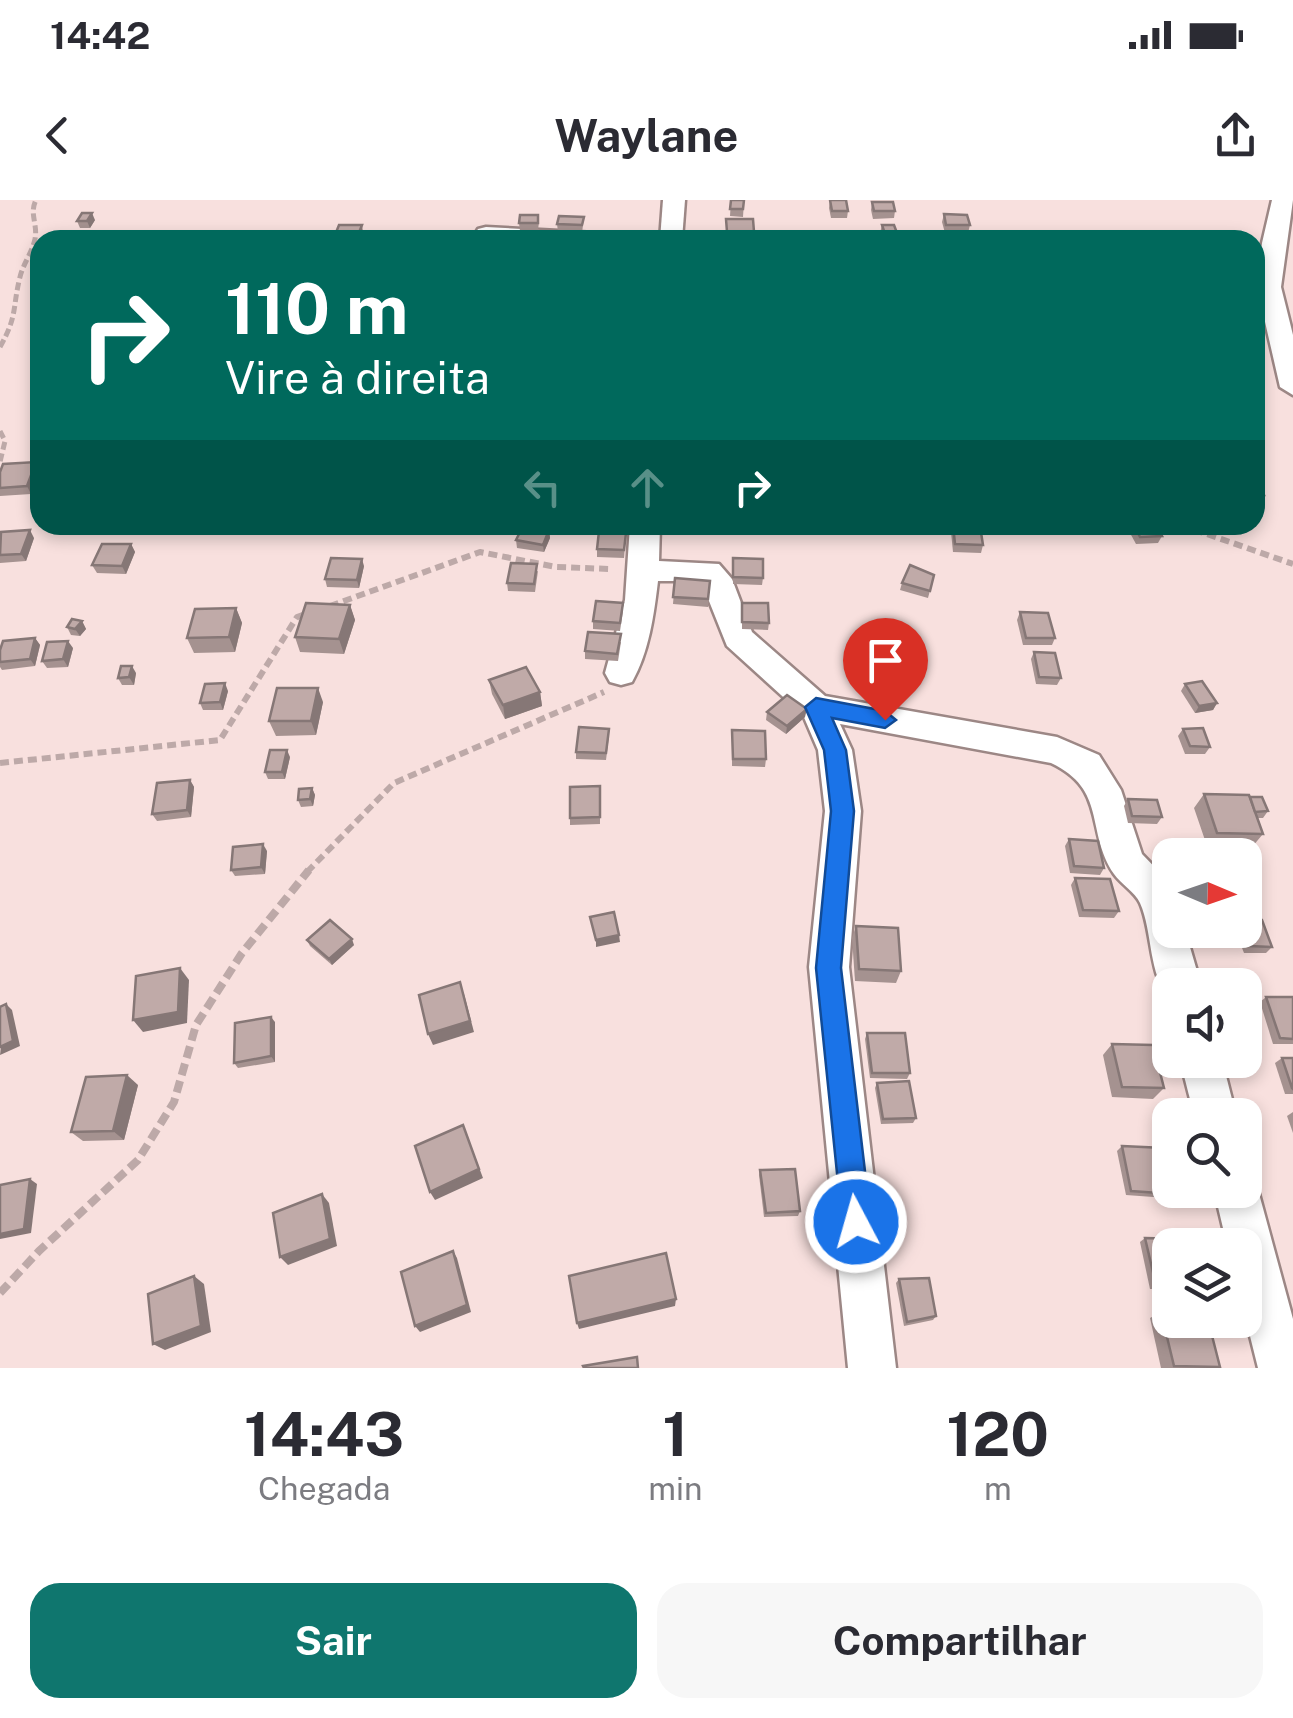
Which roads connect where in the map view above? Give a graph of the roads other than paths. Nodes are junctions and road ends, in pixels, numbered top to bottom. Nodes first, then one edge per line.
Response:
1 (674, 200) edge
2 (1283, 200) edge
3 (672, 230) edge
4 (1293, 387) edge
5 (645, 535) edge
6 (645, 570) junction
7 (622, 673) road end
8 (816, 707) junction
9 (1176, 968) edge
10 (1241, 1208) edge
11 (872, 1368) edge
12 (1282, 1368) edge

1 - 3 street
2 - 4 street
5 - 6 street
6 - 7 street
6 - 8 street
8 - 9 street
8 - 11 street
10 - 12 street

